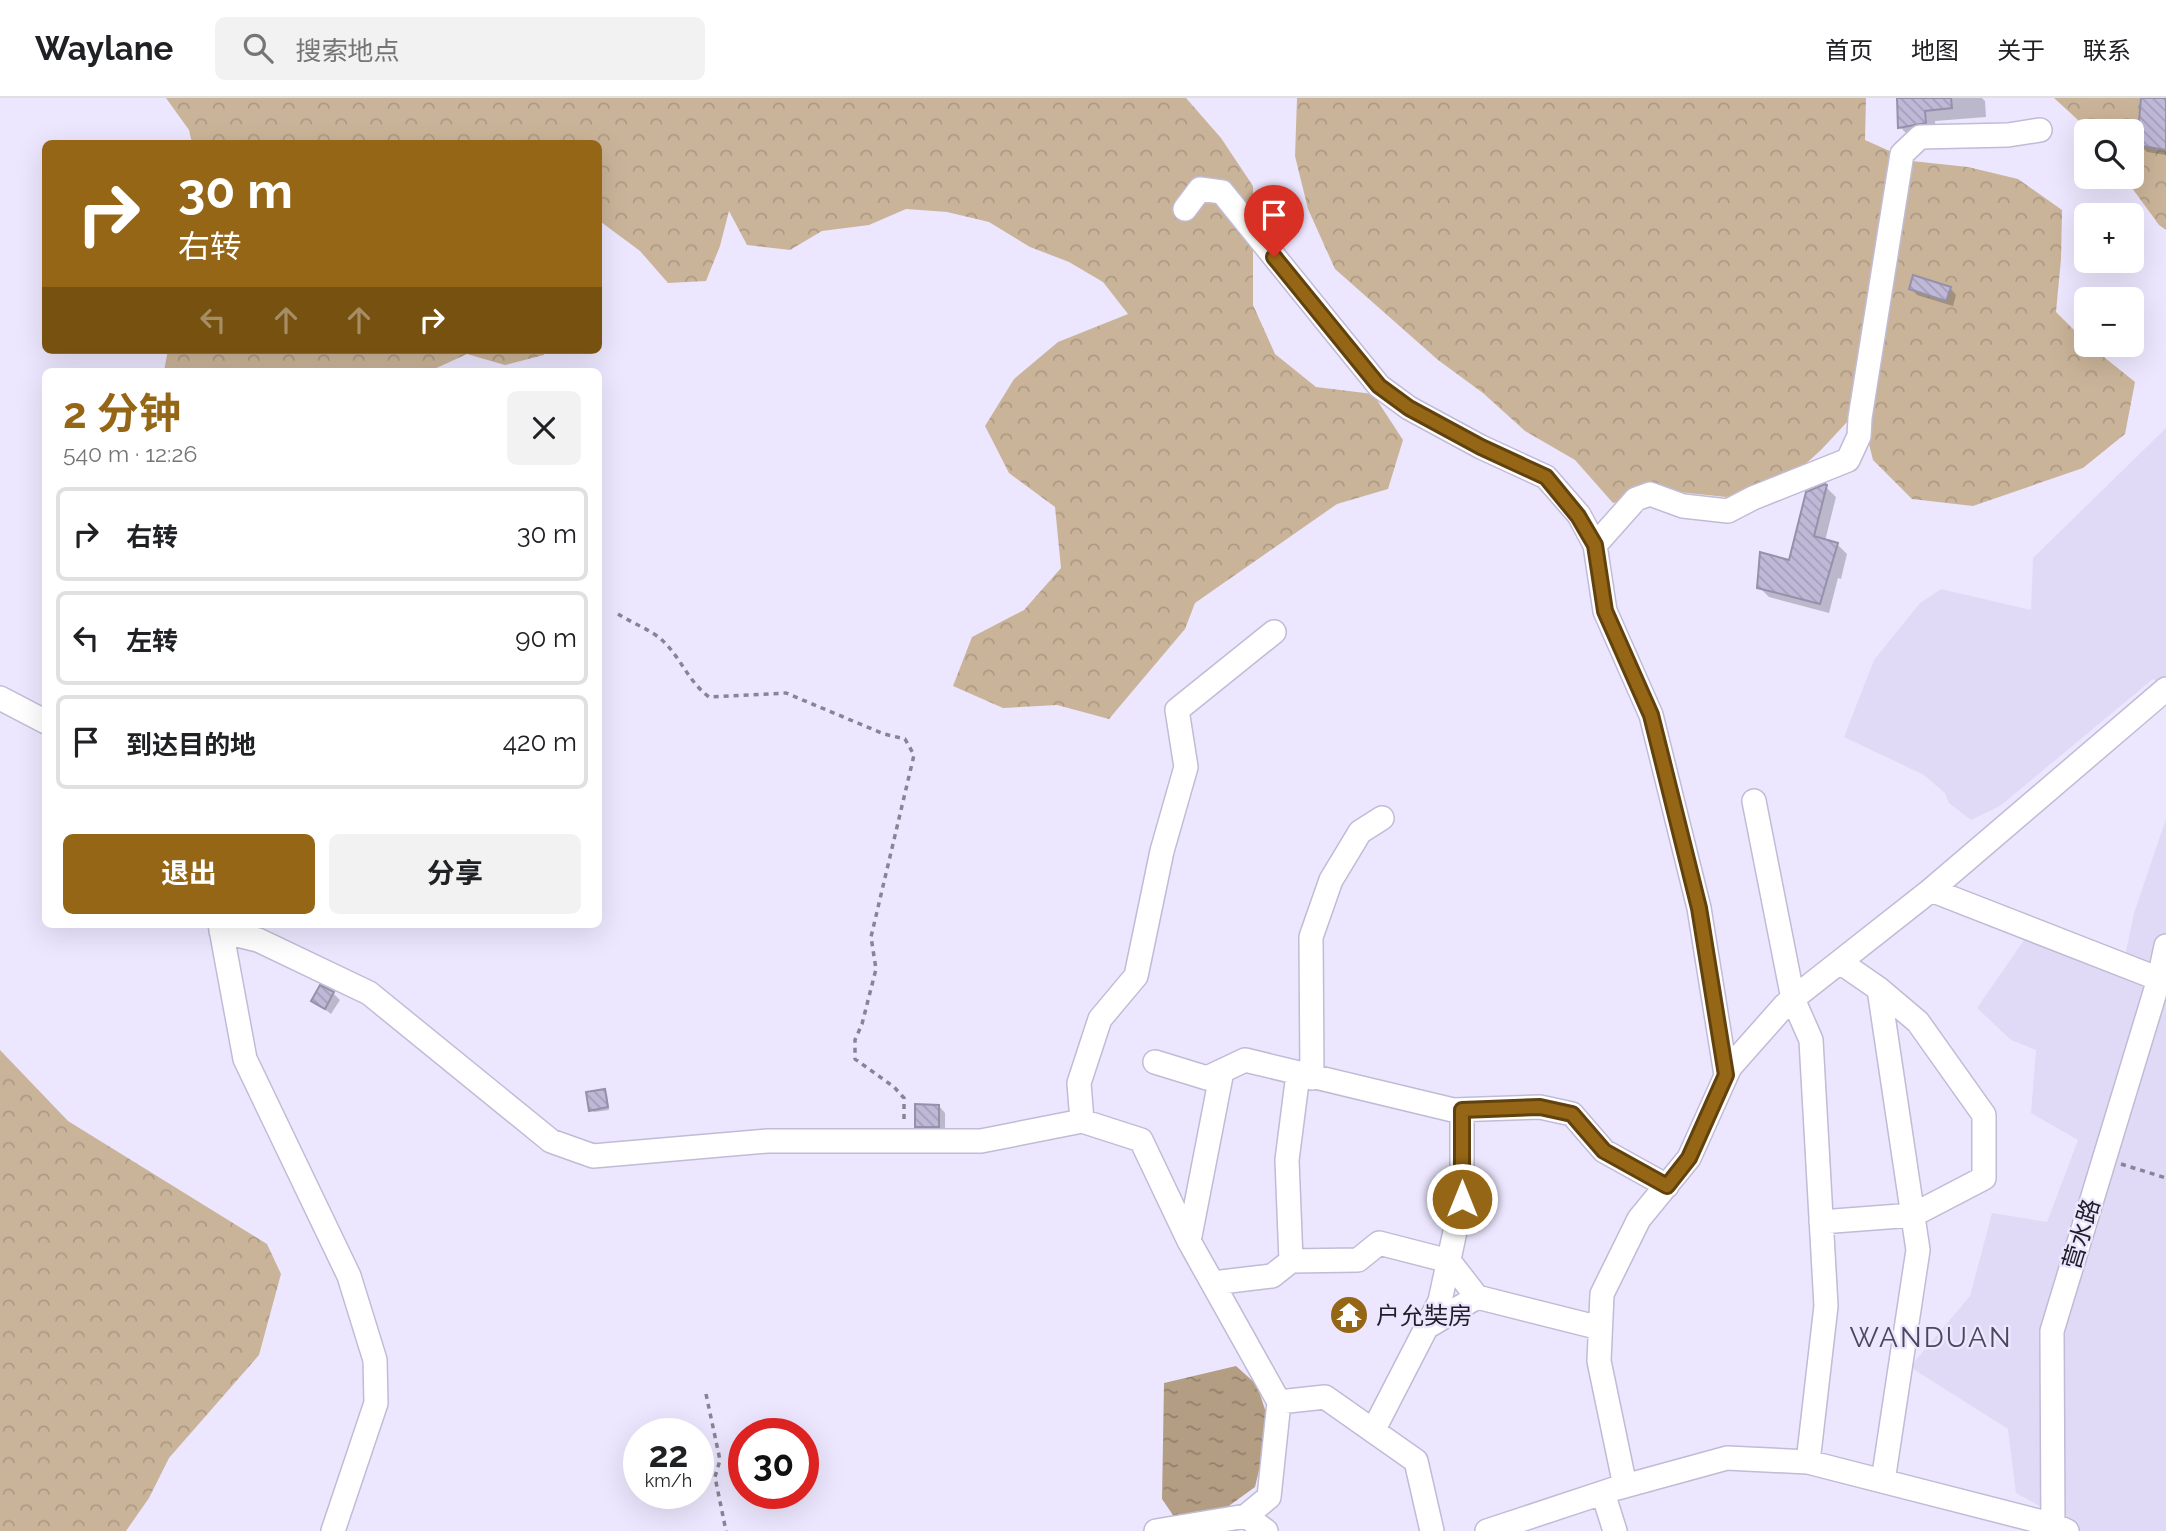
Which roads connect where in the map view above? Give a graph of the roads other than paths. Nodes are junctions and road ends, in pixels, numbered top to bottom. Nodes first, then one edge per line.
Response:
1 (2040, 130) dead end
2 (1185, 209) dead end
3 (1595, 545) junction
4 (1274, 632) dead end
5 (2166, 689) edge
6 (0, 698) edge
7 (42, 720) edge
8 (1755, 801) dead end
9 (1382, 818) dead end
10 (1931, 890) junction
11 (220, 928) edge
12 (223, 928) edge
13 (2166, 946) edge
14 (1840, 962) junction
15 (2159, 979) junction
16 (1879, 989) junction
17 (1793, 999) junction
18 (1155, 1062) dead end
19 (1222, 1071) junction
20 (1726, 1075) junction
21 (1305, 1076) junction
22 (1462, 1110) junction
23 (1082, 1121) junction
24 (1667, 1186) junction
25 (1913, 1215) junction
26 (1821, 1222) junction
27 (1189, 1241) junction
28 (1291, 1261) junction
29 (1449, 1261) junction
30 (1213, 1283) junction
31 (1477, 1297) junction
32 (1427, 1327) junction
33 (1600, 1328) junction
34 (1279, 1402) junction
35 (1373, 1431) junction
36 (1808, 1462) junction
37 (1883, 1481) junction
38 (1625, 1486) junction
39 (1603, 1493) junction
40 (1247, 1516) junction
41 (2058, 1529) edge
42 (333, 1531) edge
43 (1156, 1531) edge
44 (1266, 1531) edge
45 (1432, 1531) edge
46 (1487, 1531) edge
47 (1615, 1531) edge

1 - 3 street
2 - 3 street
3 - 20 street
4 - 23 street
5 - 10 street
6 - 7 street
8 - 17 street
9 - 21 street
10 - 14 street
10 - 15 street
11 - 42 street
12 - 23 street
13 - 15 street, 营水路
14 - 16 street
14 - 17 street
15 - 41 street, 营水路
16 - 25 street
16 - 25 street
17 - 20 street
17 - 26 street
18 - 19 street
19 - 21 street
19 - 27 street
20 - 24 street
21 - 22 street
21 - 28 street
22 - 24 street
22 - 29 street
23 - 27 street
24 - 33 street
25 - 26 street
25 - 37 street
26 - 36 street
27 - 30 street
28 - 29 street
28 - 30 street
29 - 31 street
29 - 32 street
30 - 34 street
31 - 32 street
31 - 33 street
32 - 35 street
33 - 38 street
34 - 35 street
34 - 40 street
35 - 45 street
36 - 37 street
36 - 38 street
37 - 41 street
38 - 39 street
39 - 46 street
39 - 47 street
40 - 43 street
40 - 44 street

